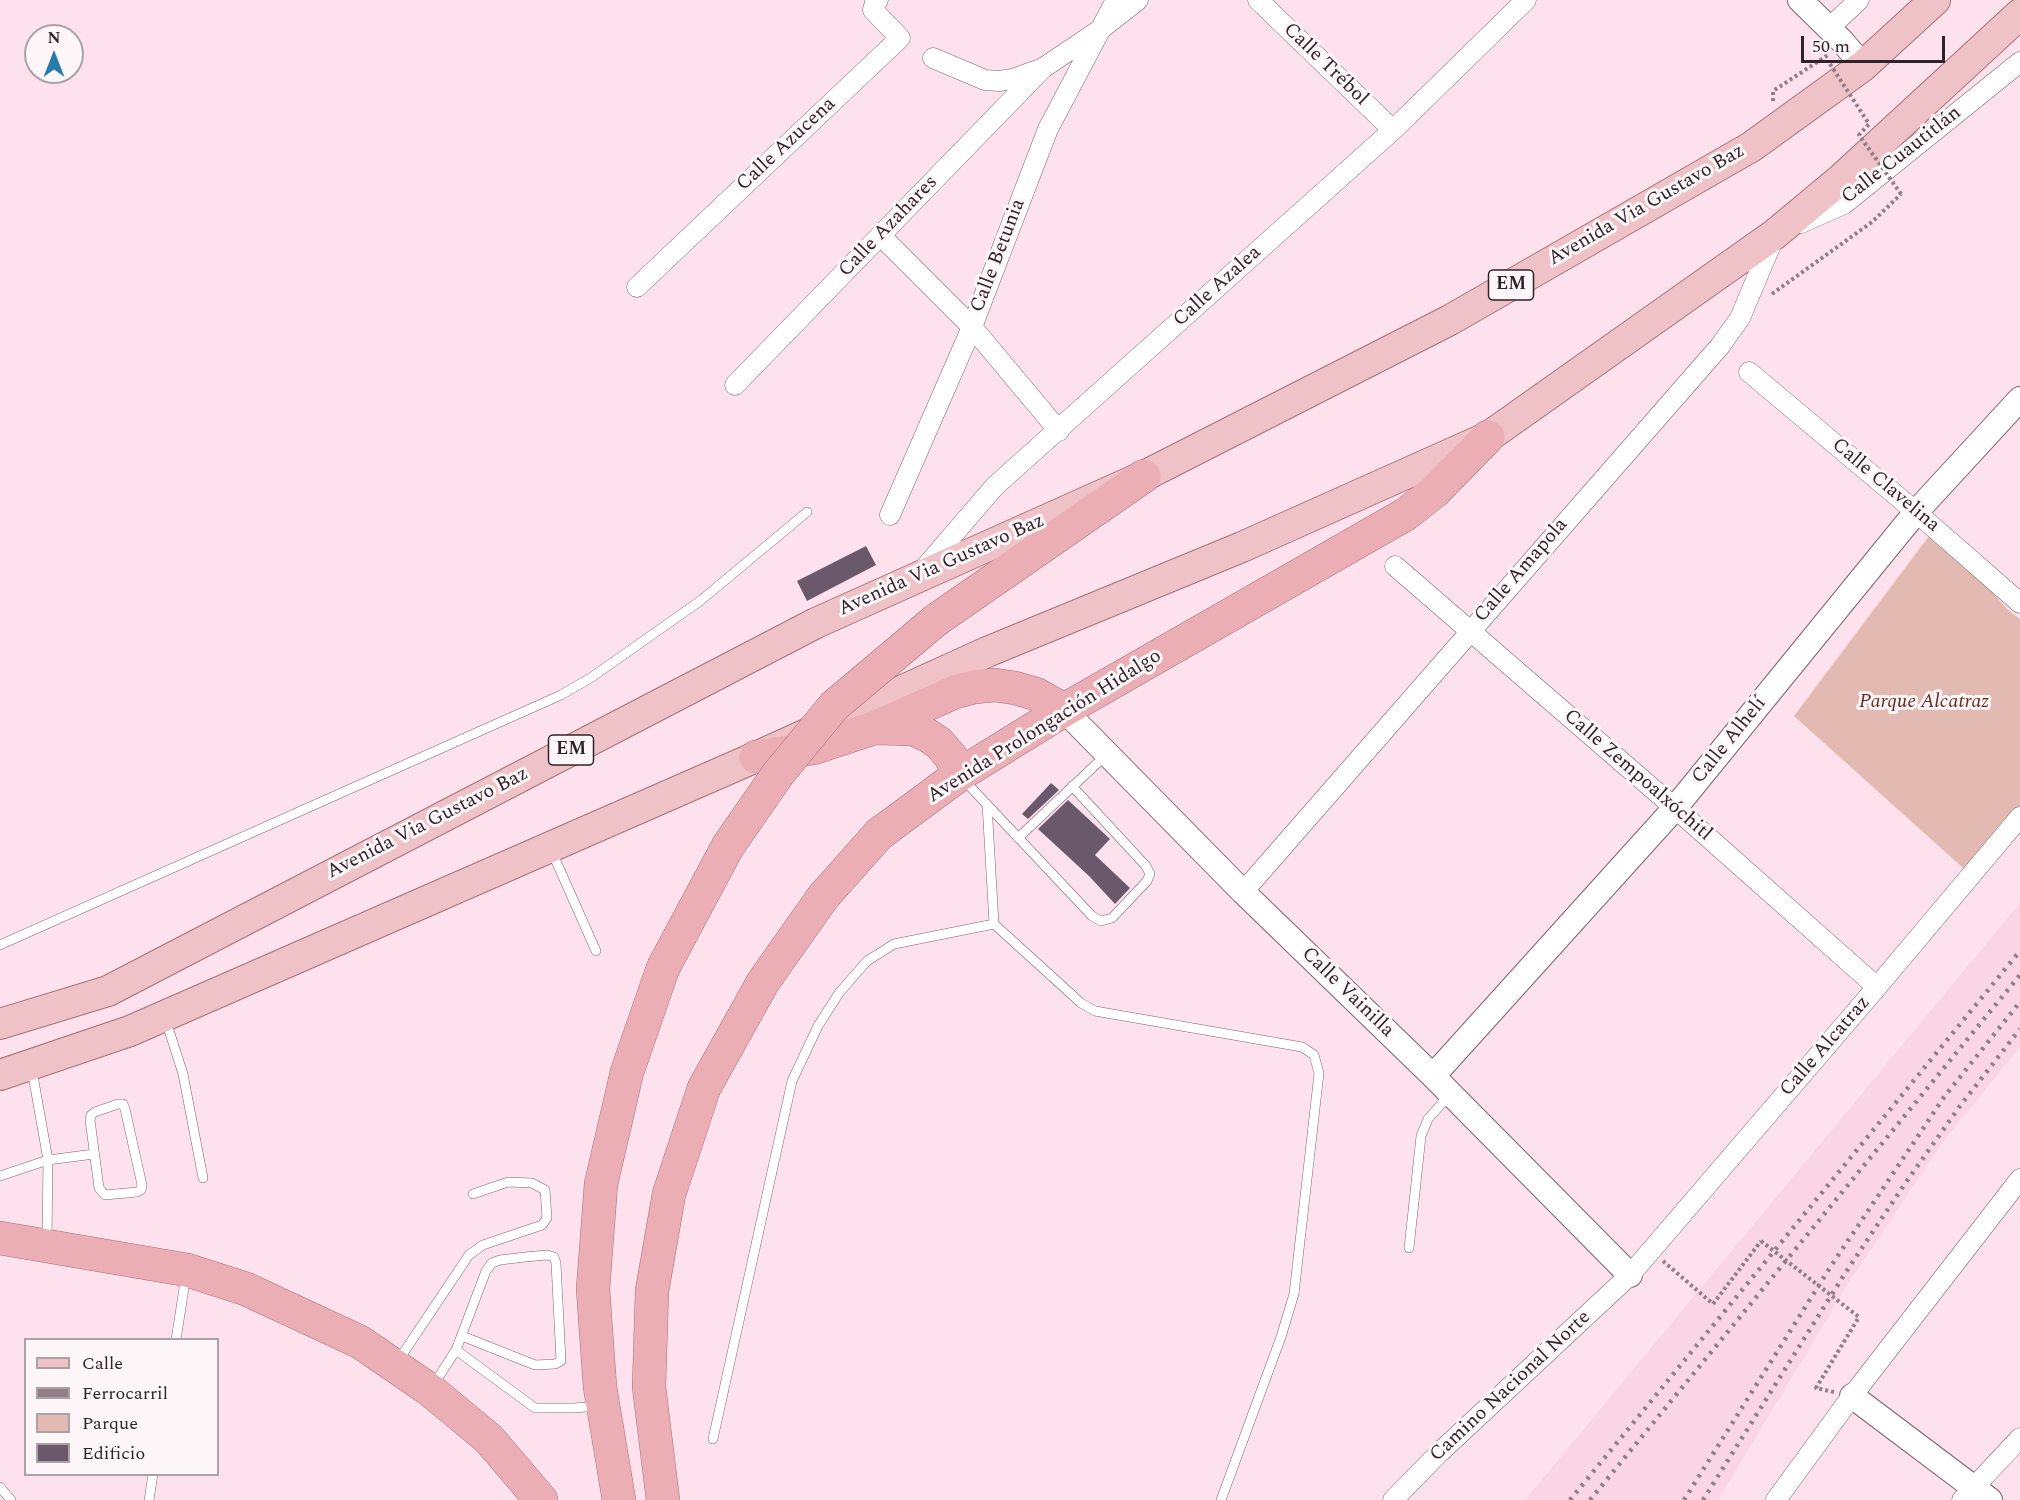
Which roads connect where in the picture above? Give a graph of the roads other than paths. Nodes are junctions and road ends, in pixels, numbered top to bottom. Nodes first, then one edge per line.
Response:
1 (878, 0) edge
2 (1116, 0) edge
3 (1138, 0) edge
4 (1258, 0) edge
5 (1526, 0) edge
6 (1800, 0) edge
7 (1859, 0) edge
8 (1935, 0) edge
9 (2020, 14) edge
10 (1101, 29) junction
11 (1835, 35) junction
12 (933, 58) dead end
13 (2020, 62) edge
14 (1863, 66) junction
15 (1044, 68) junction
16 (1393, 130) junction
17 (1775, 234) junction
18 (881, 236) junction
19 (637, 287) dead end
20 (972, 327) junction
21 (1749, 372) dead end
22 (735, 385) dead end
23 (2020, 399) edge
24 (1059, 431) junction
25 (1488, 437) junction
26 (1144, 476) junction
27 (807, 512) dead end
28 (1916, 512) junction
29 (890, 515) dead end
30 (1395, 566) dead end
31 (916, 578) junction
32 (2020, 603) edge
33 (1469, 632) junction
34 (1064, 710) junction
35 (874, 728) junction
36 (1107, 754) junction
37 (756, 757) junction
38 (959, 775) junction
39 (1072, 786) junction
40 (987, 804) junction
41 (1675, 808) junction
42 (2020, 817) edge
43 (1018, 838) junction
44 (550, 847) junction
45 (1243, 892) junction
46 (994, 924) junction
47 (0, 945) edge
48 (596, 951) dead end
49 (1877, 987) junction
50 (164, 1016) junction
51 (0, 1024) edge
52 (31, 1065) junction
53 (0, 1075) edge
54 (1433, 1076) junction
55 (1450, 1094) junction
56 (94, 1154) junction
57 (48, 1160) junction
58 (0, 1176) edge
59 (203, 1178) dead end
60 (2020, 1179) edge
61 (473, 1194) dead end
62 (0, 1238) edge
63 (47, 1246) junction
64 (1409, 1248) dead end
65 (187, 1270) junction
66 (1630, 1275) junction
67 (462, 1336) junction
68 (176, 1338) edge
69 (456, 1350) junction
70 (395, 1366) junction
71 (430, 1390) junction
72 (1852, 1396) junction
73 (603, 1406) junction
74 (2020, 1438) edge
75 (713, 1439) dead end
76 (153, 1476) edge
77 (0, 1487) edge
78 (1975, 1496) edge
79 (11, 1500) edge
80 (149, 1500) edge
81 (541, 1500) edge
82 (620, 1500) edge
83 (663, 1500) edge
84 (1221, 1500) edge
85 (1393, 1500) edge
86 (1776, 1500) edge

1 - 19 street, Calle Azucena
2 - 10 street, Calle Betunia
3 - 10 street, Calle Azahares
4 - 16 street, Calle Trébol
5 - 16 street, Calle Azalea
6 - 11 street
7 - 11 street
8 - 14 main road, EM
9 - 17 main road
10 - 15 street, Calle Azahares
10 - 20 street, Calle Betunia
11 - 14 street
12 - 15 street, Calle Azahares
13 - 17 street, Calle Cuautitlán
14 - 26 main road, Avenida Via Gustavo Baz / EM
15 - 18 street, Calle Azahares
16 - 24 street, Calle Azalea
17 - 25 main road
17 - 33 street, Calle Amapola
18 - 20 street
18 - 22 street, Calle Azahares
20 - 24 street
20 - 29 street, Calle Betunia
21 - 28 street, Calle Clavelina
23 - 28 street, Calle Alhelí
24 - 31 street, Calle Azalea
25 - 34 highway, Avenida Prolongación Hidalgo
25 - 37 main road
26 - 31 main road, Avenida Via Gustavo Baz / EM
26 - 73 highway, bridge
27 - 47 lane
28 - 32 street, Calle Clavelina
28 - 41 street, Calle Alhelí
30 - 33 street, Calle Zempoalxóchitl
31 - 51 main road, Avenida Via Gustavo Baz / EM
33 - 41 street, Calle Zempoalxóchitl
33 - 45 street, Calle Amapola
34 - 35 highway
34 - 36 street, Calle Vainilla
34 - 38 highway, Avenida Prolongación Hidalgo
35 - 37 highway
35 - 38 highway
36 - 39 lane
36 - 45 street, Calle Vainilla
37 - 44 main road
38 - 40 lane
38 - 83 highway, Avenida Prolongación Hidalgo
39 - 43 lane
39 - 43 lane
40 - 43 lane
40 - 46 lane
41 - 49 street, Calle Zempoalxóchitl
41 - 54 street, Calle Alhelí
42 - 49 street, Calle Alcatraz
44 - 48 lane
44 - 50 main road
45 - 54 street, Calle Vainilla
46 - 75 lane
46 - 84 lane
49 - 66 street, Calle Alcatraz
50 - 52 main road
50 - 59 lane
52 - 53 main road
52 - 57 lane
54 - 55 street, Calle Vainilla
55 - 64 lane
55 - 66 street, Calle Vainilla
56 - 56 lane
56 - 57 lane
57 - 58 lane
57 - 63 lane
60 - 72 street
61 - 70 lane
62 - 63 highway
63 - 65 highway
65 - 68 lane
65 - 70 highway
66 - 85 street, Camino Nacional Norte
67 - 67 lane
67 - 69 lane
69 - 71 lane
69 - 73 lane
70 - 71 highway
71 - 81 highway
72 - 78 street
72 - 86 street
73 - 82 highway
74 - 78 street
76 - 80 lane
77 - 79 lane

